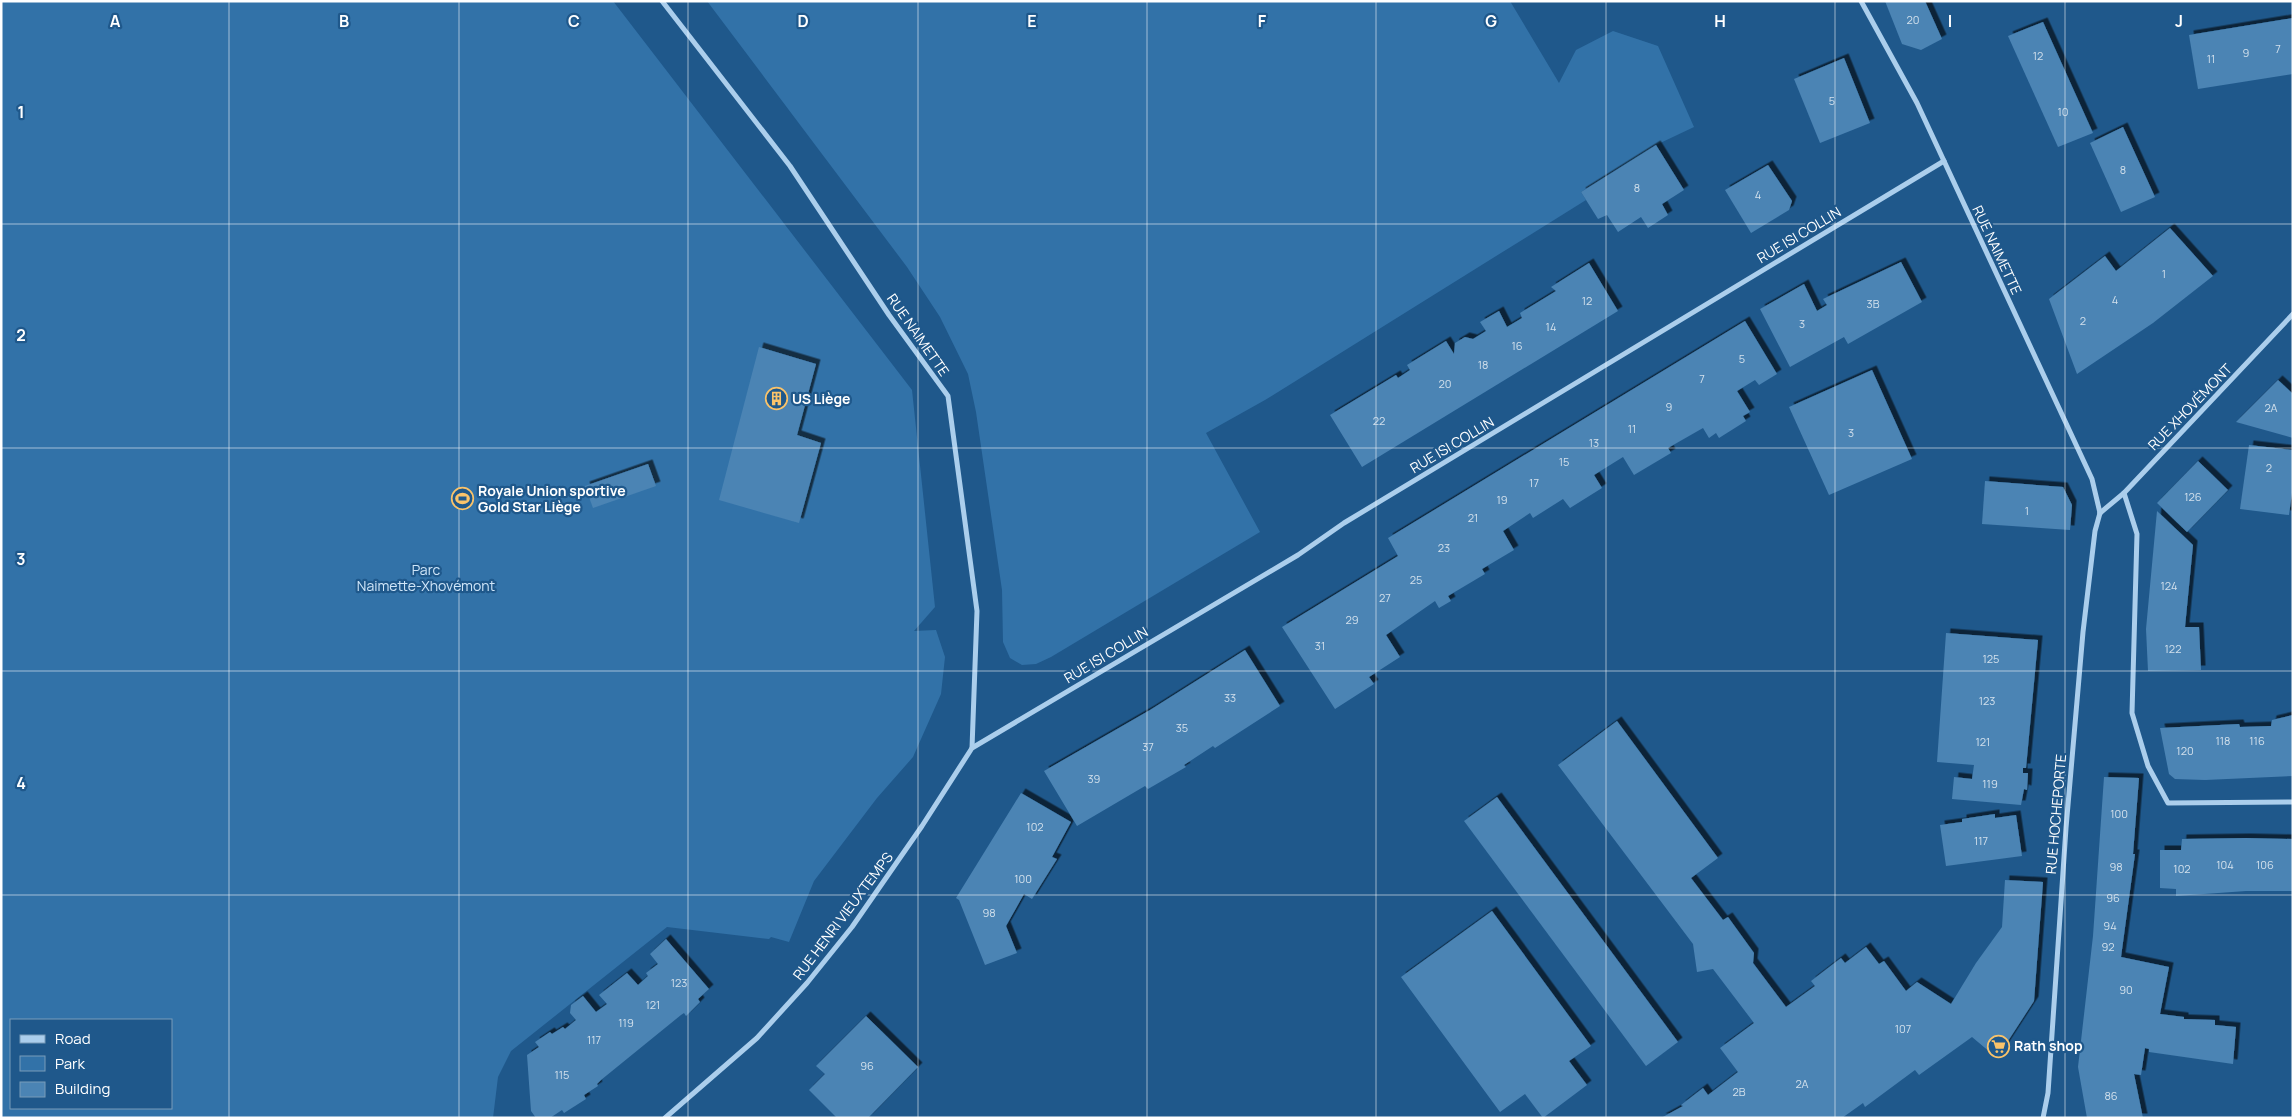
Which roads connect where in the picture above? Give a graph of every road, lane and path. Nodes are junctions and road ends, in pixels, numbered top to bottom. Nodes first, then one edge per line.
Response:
1 (662, 1) edge
2 (1861, 1) edge
3 (1944, 161) junction
4 (2293, 314) edge
5 (2124, 493) junction
6 (2100, 513) junction
7 (972, 748) junction
8 (2293, 802) edge
9 (665, 1118) edge
10 (2043, 1118) edge

1 - 7 street, RUE NAIMETTE
2 - 3 street, RUE NAIMETTE
3 - 6 street, RUE NAIMETTE
3 - 7 street, RUE ISI COLLIN
4 - 5 street, RUE XHOVÉMONT
5 - 6 street, RUE XHOVÉMONT
5 - 8 street
6 - 10 street, RUE HOCHEPORTE
7 - 9 street, RUE HENRI VIEUXTEMPS

